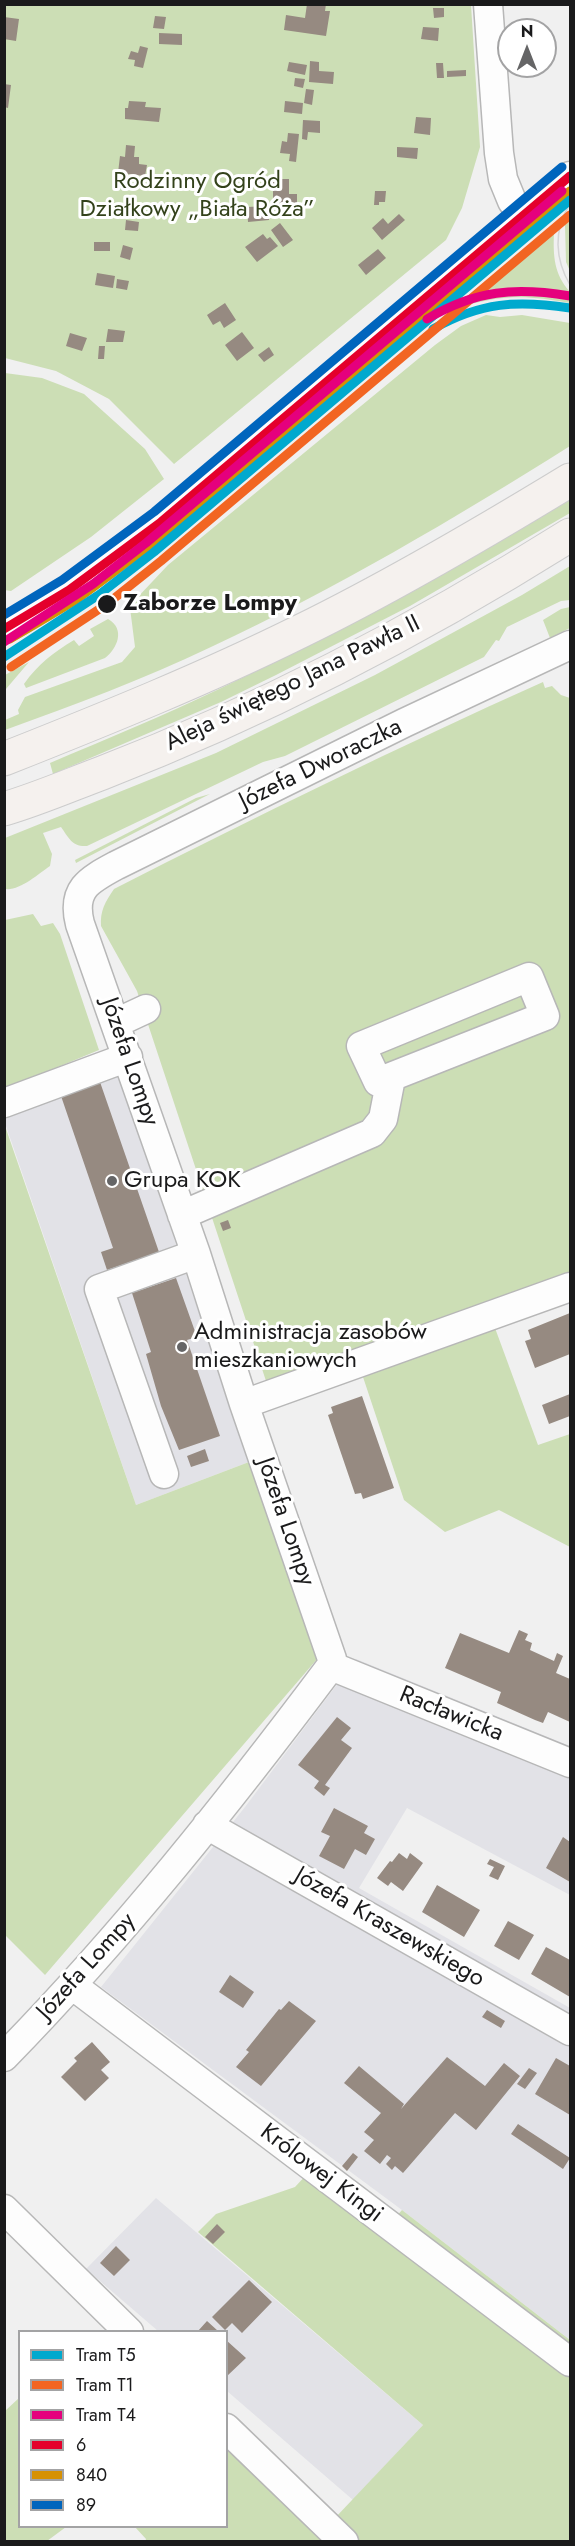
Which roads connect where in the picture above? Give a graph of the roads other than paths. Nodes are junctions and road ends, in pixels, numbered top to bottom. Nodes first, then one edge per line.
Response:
1 (493, 8) edge
2 (570, 176) edge
3 (523, 216) junction
4 (570, 480) edge
5 (570, 535) edge
6 (4, 629) edge
7 (570, 645) edge
8 (4, 759) edge
9 (4, 810) edge
10 (79, 895) joint
11 (146, 1009) dead end
12 (116, 1023) junction
13 (128, 1057) junction
14 (391, 1078) junction
15 (4, 1103) edge
16 (182, 1215) junction
17 (196, 1254) junction
18 (570, 1287) edge
19 (244, 1404) junction
20 (164, 1474) dead end
21 (331, 1666) junction
22 (570, 1763) edge
23 (207, 1825) junction
24 (72, 1985) junction
25 (570, 2031) edge
26 (4, 2056) edge
27 (4, 2209) edge
28 (128, 2330) edge
29 (570, 2362) edge
30 (228, 2430) edge
31 (344, 2541) edge

1 - 3 street
2 - 3 street
3 - 6 street
4 - 8 main road, Aleja świętego Jana Pawła II
5 - 9 main road, Aleja świętego Jana Pawła II
7 - 10 street, Józefa Dworaczka
10 - 12 street, Józefa Lompy
11 - 12 street
12 - 13 street, Józefa Lompy
13 - 15 street
13 - 16 street, Józefa Lompy
14 - 14 street
14 - 16 street
16 - 17 street, Józefa Lompy
17 - 19 street, Józefa Lompy
17 - 20 street
18 - 19 street
19 - 21 street, Józefa Lompy
21 - 22 street, Racławicka
21 - 23 street, Józefa Lompy
23 - 24 street, Józefa Lompy
23 - 25 street, Józefa Kraszewskiego
24 - 26 street, Józefa Lompy
24 - 29 street, Królowej Kingi
27 - 28 street
30 - 31 street

